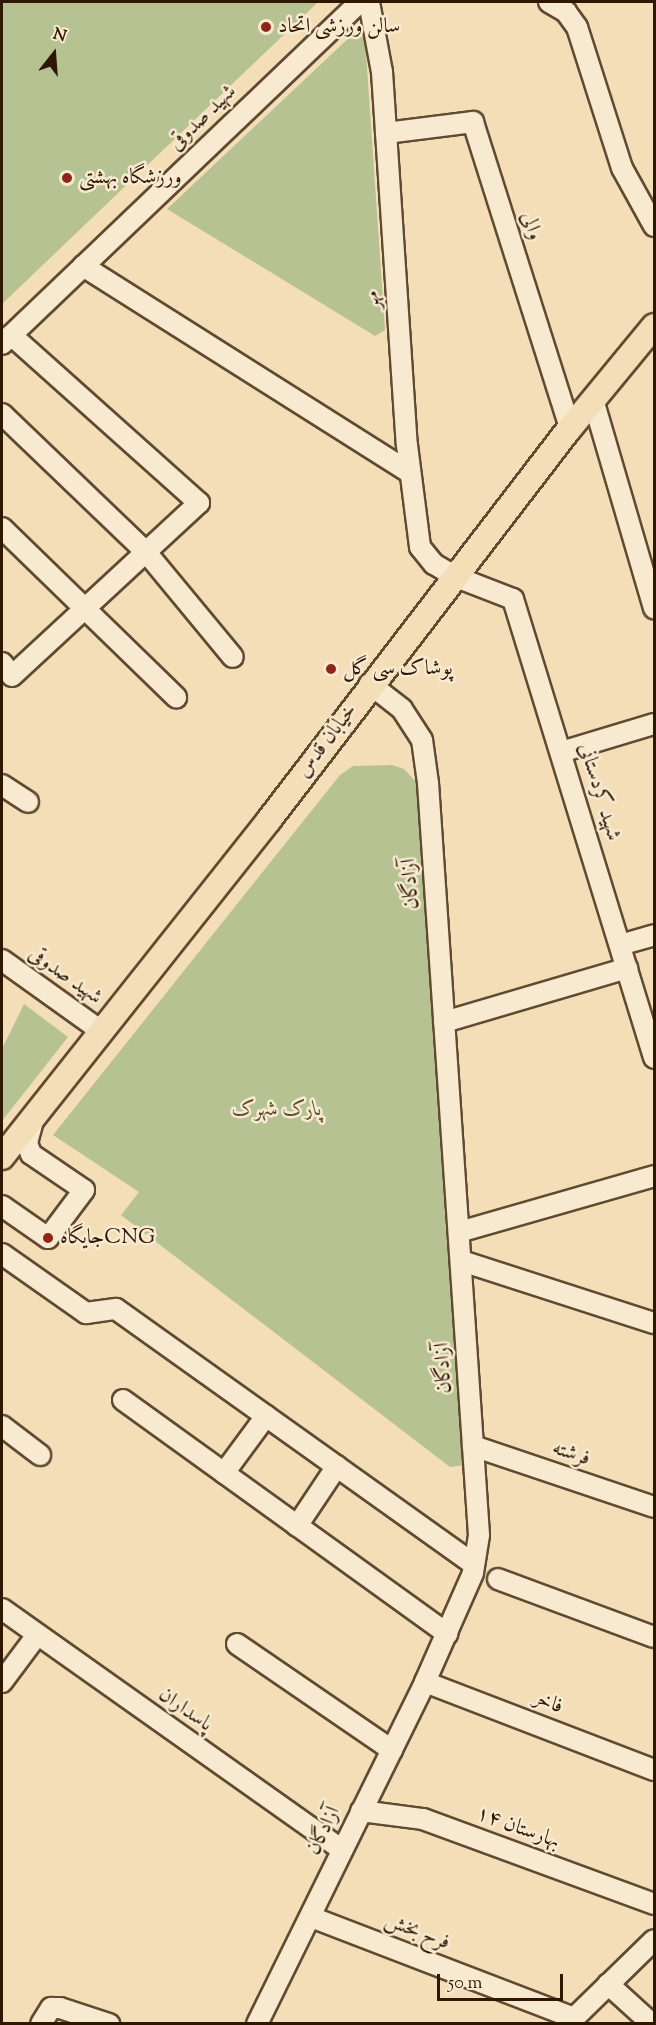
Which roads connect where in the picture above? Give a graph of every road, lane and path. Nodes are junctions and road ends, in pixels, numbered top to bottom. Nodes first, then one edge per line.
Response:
1 (360, 2) edge
2 (369, 2) edge
3 (549, 2) edge
4 (386, 133) junction
5 (654, 226) edge
6 (83, 266) junction
7 (654, 326) edge
8 (6, 340) edge
9 (594, 403) junction
10 (2, 414) edge
11 (570, 428) junction
12 (410, 472) junction
13 (2, 528) edge
14 (146, 552) junction
15 (456, 578) junction
16 (654, 608) edge
17 (84, 609) junction
18 (233, 657) dead end
19 (2, 663) edge
20 (370, 684) junction
21 (176, 697) dead end
22 (654, 724) edge
23 (561, 752) junction
24 (2, 785) edge
25 (28, 802) dead end
26 (654, 935) edge
27 (620, 945) junction
28 (2, 960) edge
29 (627, 968) junction
30 (444, 1022) junction
31 (101, 1031) junction
32 (654, 1058) edge
33 (34, 1117) junction
34 (2, 1157) edge
35 (654, 1176) edge
36 (2, 1206) edge
37 (459, 1232) junction
38 (2, 1254) edge
39 (462, 1261) junction
40 (654, 1323) edge
41 (123, 1400) dead end
42 (266, 1416) junction
43 (2, 1426) edge
44 (473, 1446) junction
45 (40, 1455) dead end
46 (337, 1466) junction
47 (224, 1473) junction
48 (654, 1507) edge
49 (297, 1526) junction
50 (474, 1564) junction
51 (498, 1579) dead end
52 (2, 1609) edge
53 (447, 1634) junction
54 (37, 1635) junction
55 (654, 1637) edge
56 (237, 1644) dead end
57 (2, 1682) edge
58 (425, 1682) junction
59 (392, 1750) junction
60 (654, 1770) edge
61 (361, 1811) junction
62 (341, 1849) junction
63 (654, 1904) edge
64 (310, 1917) junction
65 (654, 1940) edge
66 (608, 1984) junction
67 (571, 2020) edge
68 (41, 2024) edge
69 (109, 2024) edge
70 (257, 2024) edge
71 (651, 2024) edge

1 - 6 street, شهید صدوقی
2 - 4 street, مهر
3 - 5 street
4 - 11 street, والی
4 - 12 street, مهر
6 - 8 street, شهید صدوقی
6 - 12 street
7 - 9 main road, خیابان قدس
8 - 14 street
9 - 11 main road, خیابان قدس
9 - 16 street
10 - 14 street
11 - 15 main road, خیابان قدس
12 - 15 street, مهر
13 - 17 street
14 - 17 street
14 - 18 street
15 - 20 main road, خیابان قدس
15 - 23 street, شهید کردستانی
17 - 19 street
17 - 21 street
20 - 30 street, آزادگان
20 - 31 main road, خیابان قدس
22 - 23 street
23 - 27 street, شهید کردستانی
24 - 25 street
26 - 27 street
27 - 29 street, شهید کردستانی
28 - 31 street, شهید صدوقی
29 - 30 street
29 - 32 street, شهید کردستانی
30 - 37 street, آزادگان
31 - 33 main road, خیابان قدس
33 - 34 main road, خیابان قدس
33 - 36 street
35 - 37 street
37 - 39 street, آزادگان
38 - 42 street
39 - 40 street
39 - 44 street, آزادگان
41 - 47 street
42 - 46 street
42 - 47 street
43 - 45 street
44 - 48 street, فرشته
44 - 50 street, آزادگان
46 - 49 street
46 - 50 street
47 - 49 street
49 - 53 street
50 - 53 street, آزادگان
51 - 55 street
52 - 54 street, پاسداران
53 - 58 street, آزادگان
54 - 57 street
54 - 62 street, پاسداران
56 - 59 street
58 - 59 street, آزادگان
58 - 60 street, فاخر
59 - 61 street, آزادگان
61 - 62 street, آزادگان
61 - 63 street, بهارستان ۱۴
62 - 64 street, آزادگان
64 - 67 street, فرح بخش
64 - 70 street, آزادگان
65 - 66 street
66 - 67 street
66 - 71 street
68 - 69 street

